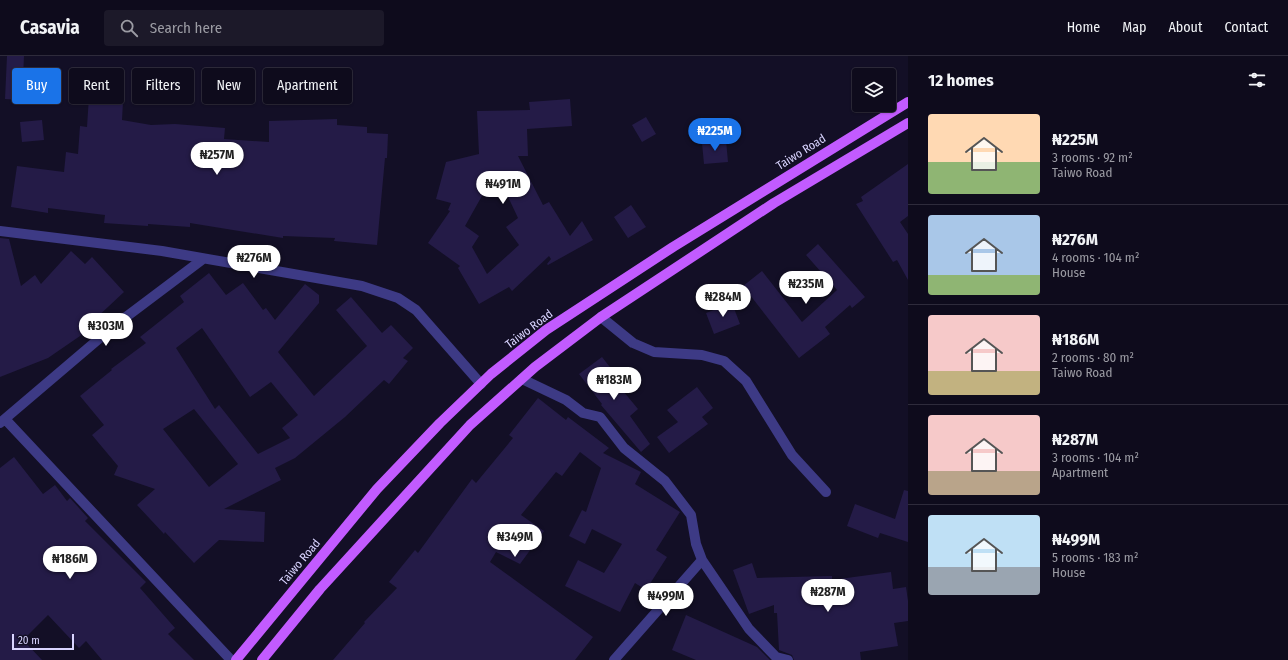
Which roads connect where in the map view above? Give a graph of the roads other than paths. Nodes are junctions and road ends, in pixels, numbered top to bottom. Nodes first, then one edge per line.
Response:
1 (908, 102) edge
2 (908, 123) edge
3 (0, 232) edge
4 (203, 259) junction
5 (601, 317) junction
6 (522, 379) junction
7 (481, 384) junction
8 (2, 421) edge
9 (826, 492) dead end
10 (702, 560) junction
11 (231, 660) edge
12 (236, 660) edge
13 (262, 660) edge
14 (614, 660) edge
15 (788, 660) edge

1 - 7 main road, Taiwo Road
2 - 5 main road
3 - 4 street
4 - 7 street
4 - 8 street
5 - 6 main road
5 - 9 street
6 - 10 street
6 - 13 main road
7 - 12 main road, Taiwo Road
8 - 11 street
10 - 14 street
10 - 15 street

